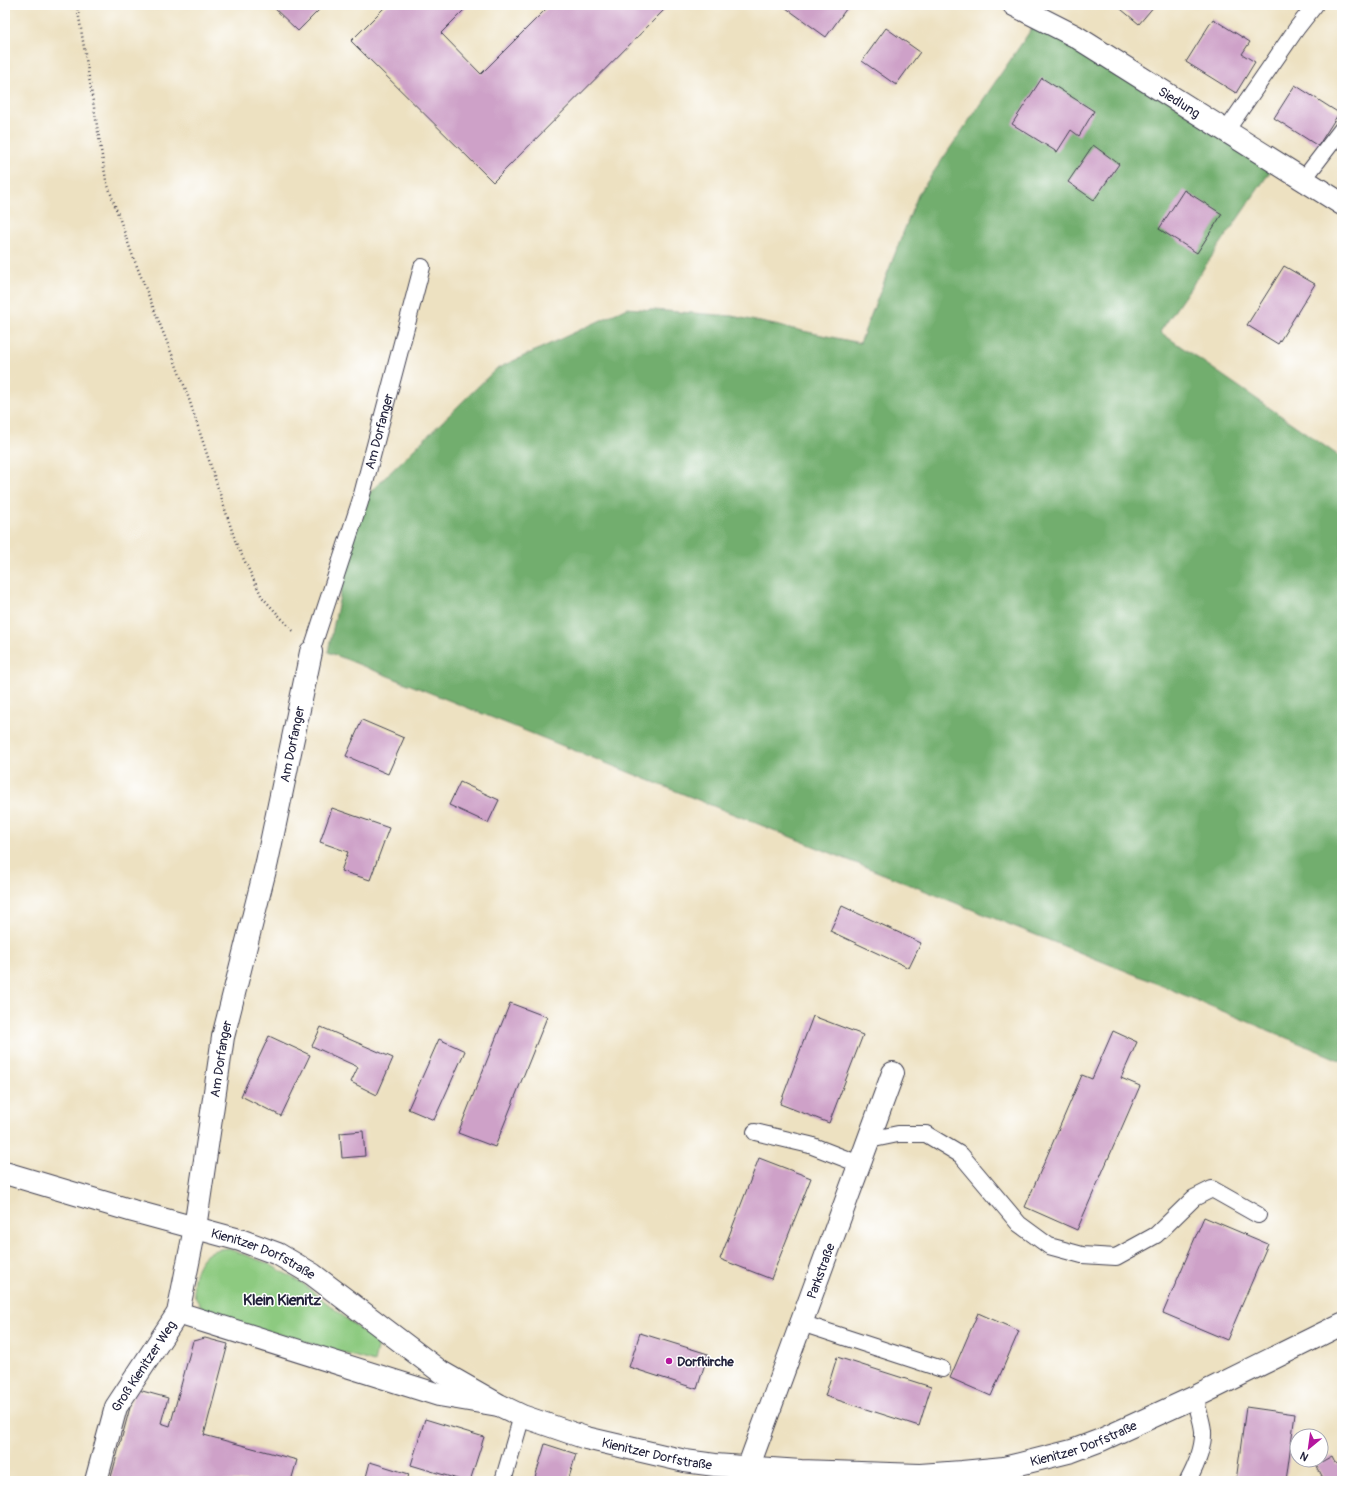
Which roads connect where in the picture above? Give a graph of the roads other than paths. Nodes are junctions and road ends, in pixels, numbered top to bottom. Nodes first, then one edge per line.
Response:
1 (1316, 5) edge
2 (1023, 7) edge
3 (1342, 129) edge
4 (1226, 131) junction
5 (1303, 180) junction
6 (1342, 204) edge
7 (422, 267) dead end
8 (311, 652) joint
9 (893, 1073) dead end
10 (755, 1132) dead end
11 (869, 1140) junction
12 (859, 1164) junction
13 (5, 1173) edge
14 (1258, 1215) dead end
15 (195, 1228) junction
16 (178, 1313) junction
17 (801, 1324) junction
18 (1342, 1324) edge
19 (942, 1369) dead end
20 (1195, 1397) junction
21 (499, 1405) junction
22 (522, 1416) junction
23 (748, 1468) junction
24 (96, 1481) edge
25 (503, 1481) edge
26 (1188, 1481) edge

1 - 4 lane
2 - 4 street, Siedlung
3 - 5 lane
4 - 5 street, Siedlung
5 - 6 street, Siedlung
7 - 8 lane, Am Dorfanger
8 - 15 street, Am Dorfanger
9 - 11 street, Parkstraße
10 - 12 lane
11 - 12 street, Parkstraße
11 - 14 lane
12 - 17 street, Parkstraße
13 - 15 street, Kienitzer Dorfstraße
15 - 16 street, Groß Kienitzer Weg
15 - 21 street, Kienitzer Dorfstraße
16 - 21 street, Kienitzer Dorfstraße
16 - 24 street, Groß Kienitzer Weg
17 - 19 lane
17 - 23 street, Parkstraße
18 - 20 street, Kienitzer Dorfstraße
20 - 23 street, Kienitzer Dorfstraße
20 - 26 lane
21 - 22 street, Kienitzer Dorfstraße
22 - 23 street, Kienitzer Dorfstraße
22 - 25 lane

